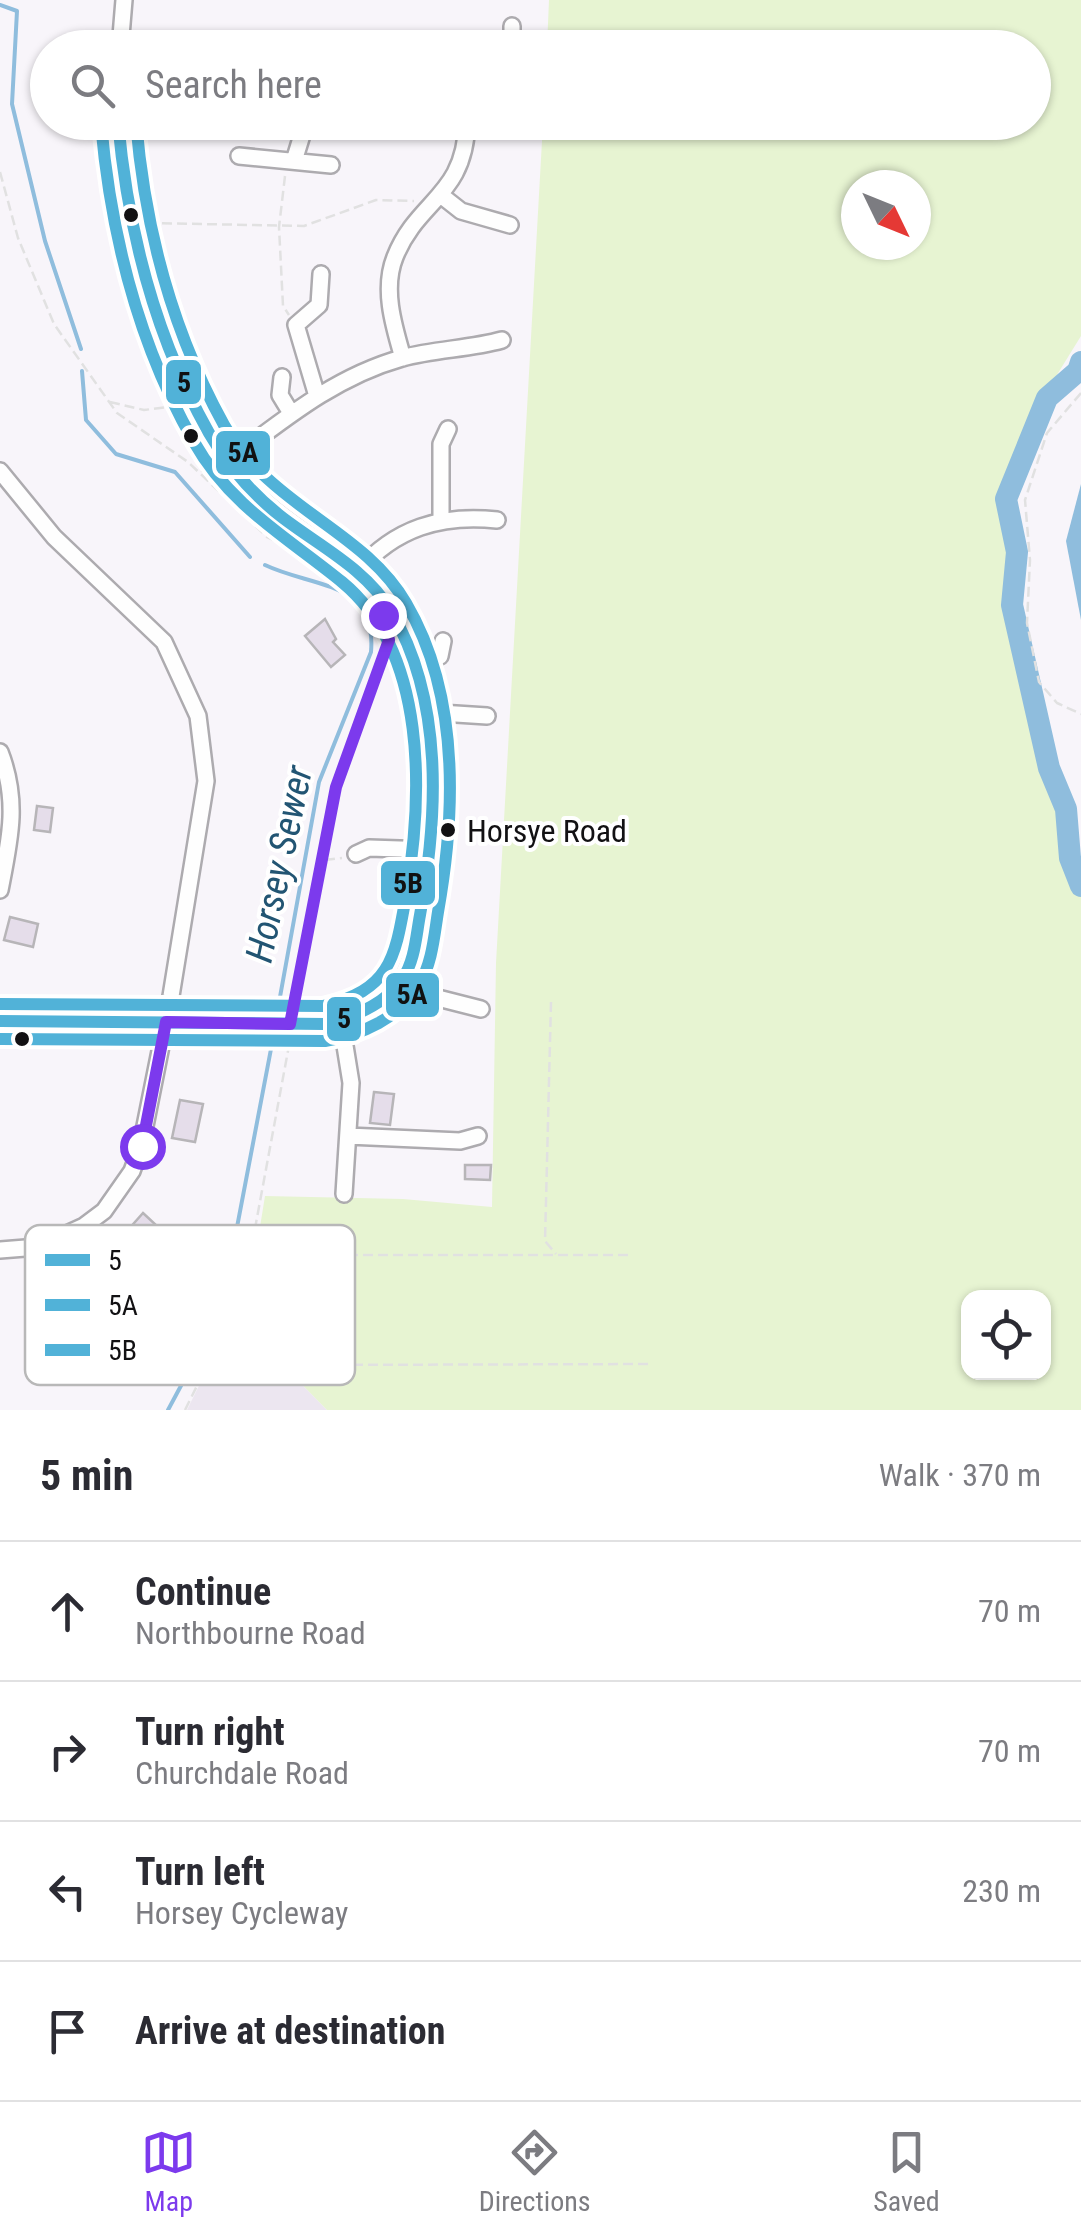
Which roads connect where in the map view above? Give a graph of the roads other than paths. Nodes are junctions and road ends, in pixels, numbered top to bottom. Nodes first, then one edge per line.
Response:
1 (124, 0) edge
2 (512, 26) dead end
3 (122, 30) edge
4 (512, 30) edge
5 (120, 140) edge
6 (300, 140) edge
7 (465, 140) edge
8 (239, 156) dead end
9 (294, 161) junction
10 (332, 164) dead end
11 (436, 202) junction
12 (510, 225) dead end
13 (321, 274) dead end
14 (502, 340) dead end
15 (403, 358) junction
16 (282, 377) dead end
17 (317, 396) junction
18 (291, 413) junction
19 (448, 429) dead end
20 (227, 462) junction
21 (0, 471) edge
22 (440, 519) junction
23 (497, 520) dead end
24 (358, 572) junction
25 (444, 641) dead end
26 (412, 656) junction
27 (425, 712) junction
28 (487, 716) dead end
29 (0, 752) edge
30 (431, 850) junction
31 (356, 854) road end
32 (0, 890) edge
33 (402, 981) junction
34 (481, 1009) dead end
35 (0, 1021) edge
36 (341, 1021) junction
37 (166, 1022) junction
38 (348, 1136) junction
39 (478, 1136) dead end
40 (344, 1194) dead end
41 (82, 1225) edge
42 (25, 1248) edge
43 (0, 1250) edge

1 - 3 street
2 - 4 street
5 - 20 street
6 - 9 street
7 - 11 street
8 - 9 street
9 - 10 street
11 - 12 street
11 - 15 street
13 - 17 street
14 - 15 street
15 - 17 street
16 - 18 street
17 - 18 street
18 - 20 street
19 - 22 street
20 - 24 street
21 - 37 street
22 - 23 street
22 - 24 street
24 - 26 street
25 - 26 street
26 - 27 street
27 - 28 street
27 - 30 street
29 - 32 street
30 - 31 street
30 - 33 street
33 - 34 street
33 - 36 street
35 - 37 street
36 - 37 street
36 - 38 street
37 - 41 street
38 - 39 street
38 - 40 street
42 - 43 street

